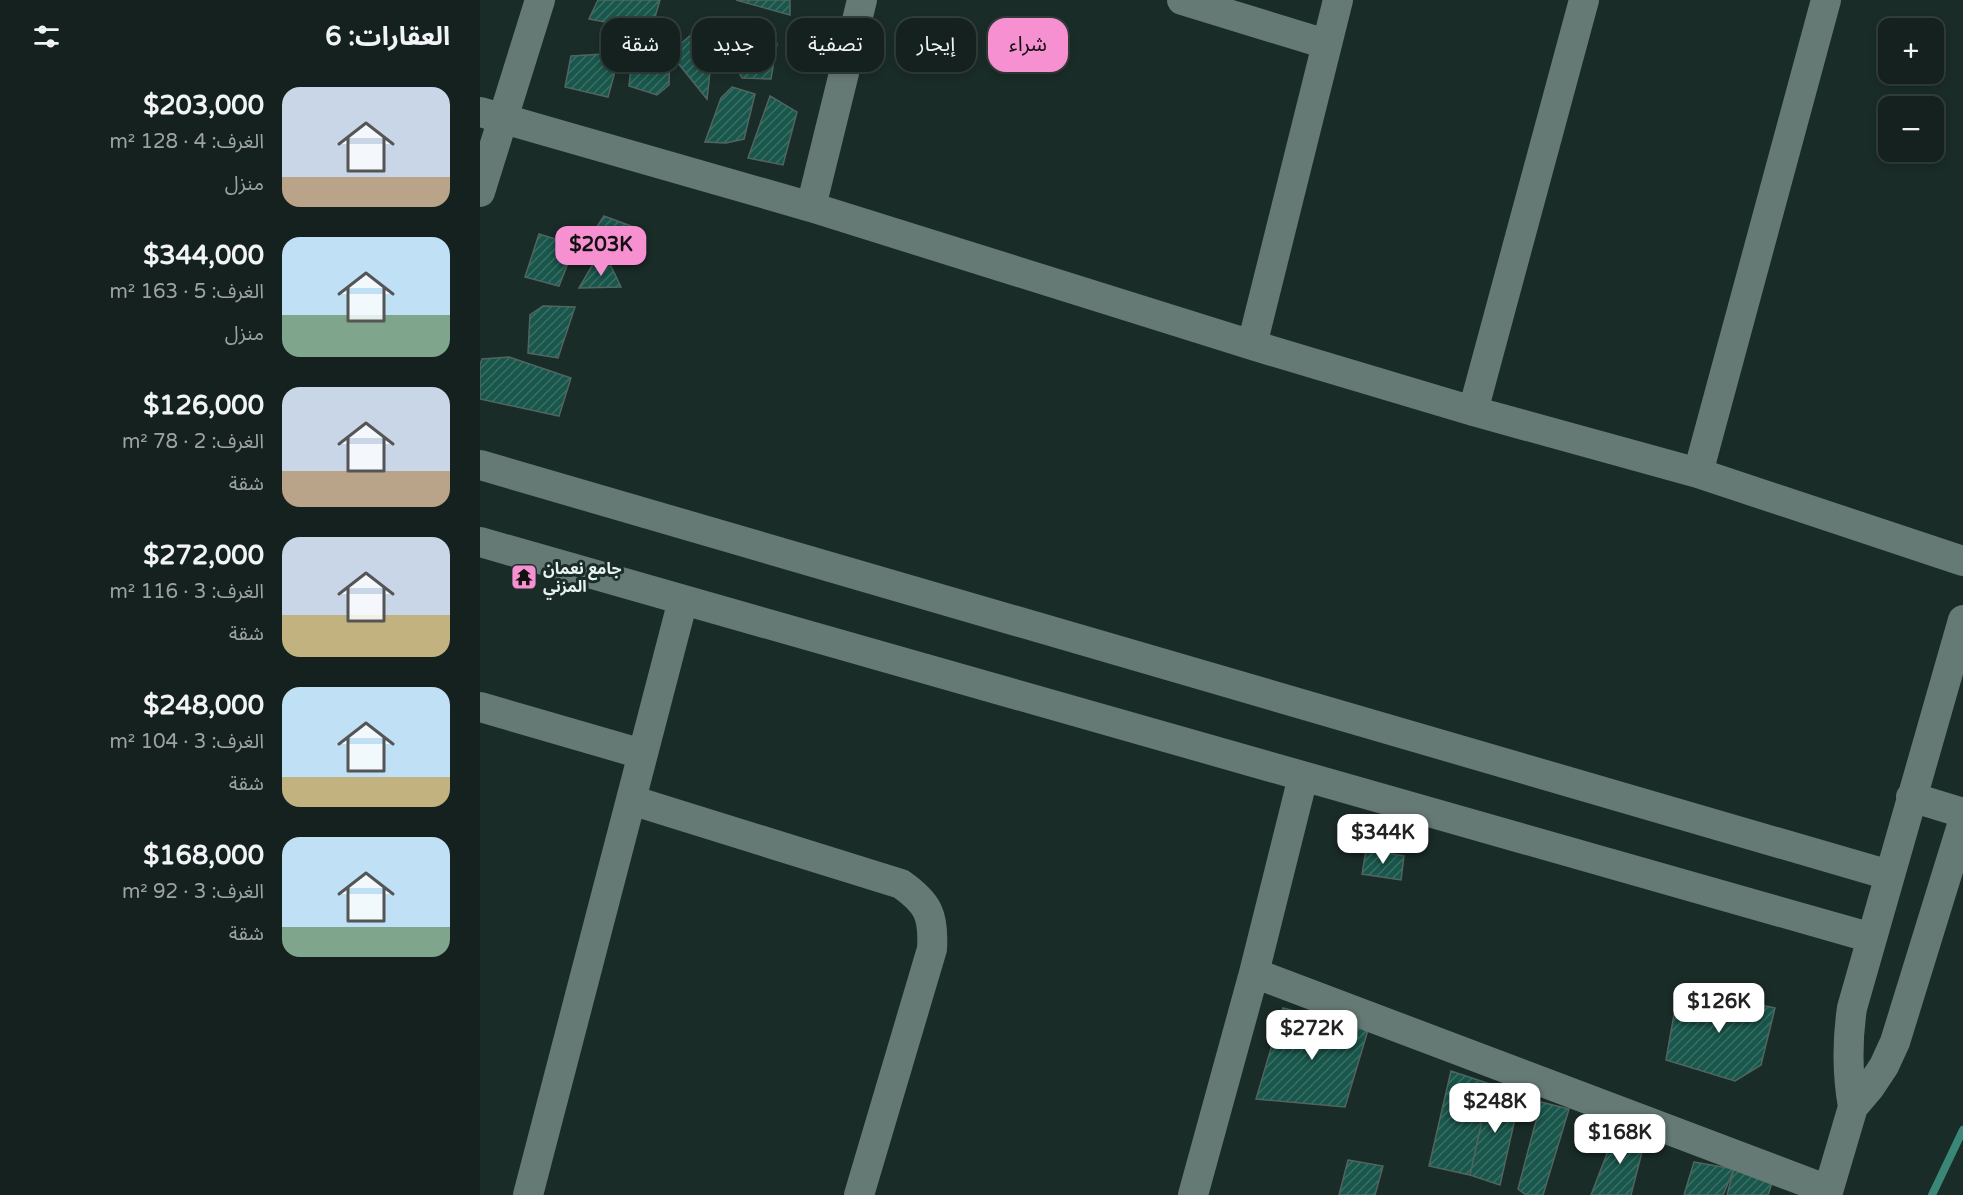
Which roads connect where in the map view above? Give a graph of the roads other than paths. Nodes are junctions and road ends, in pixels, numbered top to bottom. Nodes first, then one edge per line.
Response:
1 (540, 0) edge
2 (862, 0) edge
3 (1182, 0) edge
4 (1338, 0) edge
5 (1584, 0) edge
6 (1826, 0) edge
7 (1326, 44) junction
8 (491, 115) edge
9 (480, 192) edge
10 (811, 207) junction
11 (1252, 345) junction
12 (1473, 411) junction
13 (480, 465) edge
14 (1698, 473) junction
15 (480, 542) edge
16 (1963, 561) edge
17 (682, 600) junction
18 (1963, 620) edge
19 (480, 707) edge
20 (642, 754) junction
21 (1304, 777) junction
22 (1911, 797) junction
23 (631, 800) junction
24 (1963, 813) edge
25 (1963, 822) edge
26 (1889, 875) junction
27 (1872, 938) junction
28 (1254, 974) junction
29 (1853, 1107) junction
30 (1827, 1193) edge
31 (528, 1195) edge
32 (859, 1195) edge
33 (1193, 1195) edge

1 - 8 street
2 - 10 street
3 - 7 street
4 - 7 street
5 - 12 street
6 - 14 street
7 - 11 street
8 - 9 street
8 - 10 street
10 - 11 street
11 - 12 street
12 - 14 street
13 - 26 street
14 - 16 street
15 - 17 street
17 - 20 street
17 - 21 street
18 - 22 street
19 - 20 street
20 - 23 street
21 - 27 street
21 - 28 street
22 - 24 street
22 - 26 street
23 - 31 street
23 - 32 street
25 - 29 street
26 - 27 street
27 - 29 street
28 - 30 street
28 - 33 street
29 - 30 street

